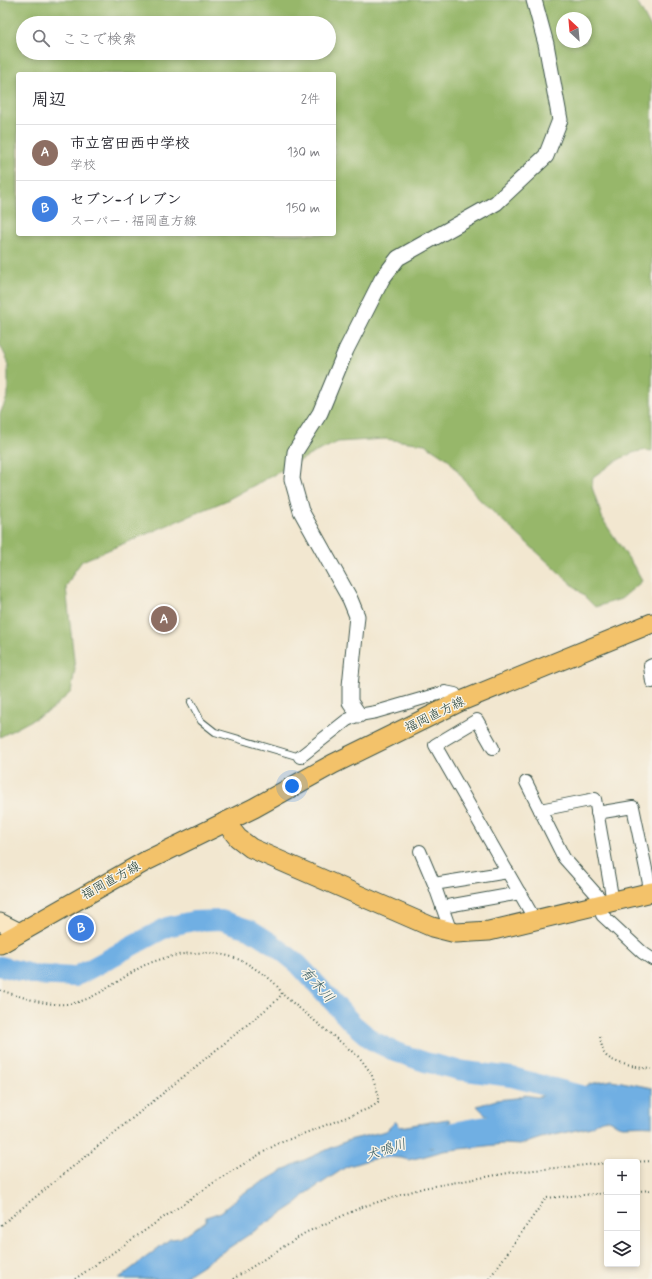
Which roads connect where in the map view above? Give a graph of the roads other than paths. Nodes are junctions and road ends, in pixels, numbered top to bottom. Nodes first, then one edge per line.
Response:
1 (534, 0) edge
2 (652, 624) edge
3 (652, 665) edge
4 (652, 682) edge
5 (191, 702) dead end
6 (459, 702) junction
7 (359, 715) junction
8 (493, 748) dead end
9 (300, 757) joint
10 (526, 782) dead end
11 (540, 810) junction
12 (597, 813) junction
13 (225, 822) junction
14 (420, 851) dead end
15 (508, 872) junction
16 (434, 884) junction
17 (652, 892) edge
18 (520, 893) junction
19 (607, 903) junction
20 (442, 907) junction
21 (535, 920) junction
22 (0, 922) edge
23 (20, 932) junction
24 (451, 932) junction
25 (0, 944) edge
26 (652, 959) edge

1 - 7 street
2 - 6 main road, 福岡直方線
3 - 4 street
5 - 9 lane
6 - 7 street
6 - 13 main road, 福岡直方線
7 - 9 street
8 - 15 street
10 - 11 street
11 - 12 street
11 - 19 street
12 - 17 street
12 - 19 street
13 - 23 main road, 福岡直方線
13 - 24 main road
14 - 16 street
15 - 16 street
15 - 18 street
16 - 20 street
17 - 19 main road
18 - 20 street
18 - 21 street
19 - 21 main road
19 - 26 street
20 - 24 street
21 - 24 main road
22 - 23 main road
23 - 25 main road, 福岡直方線

